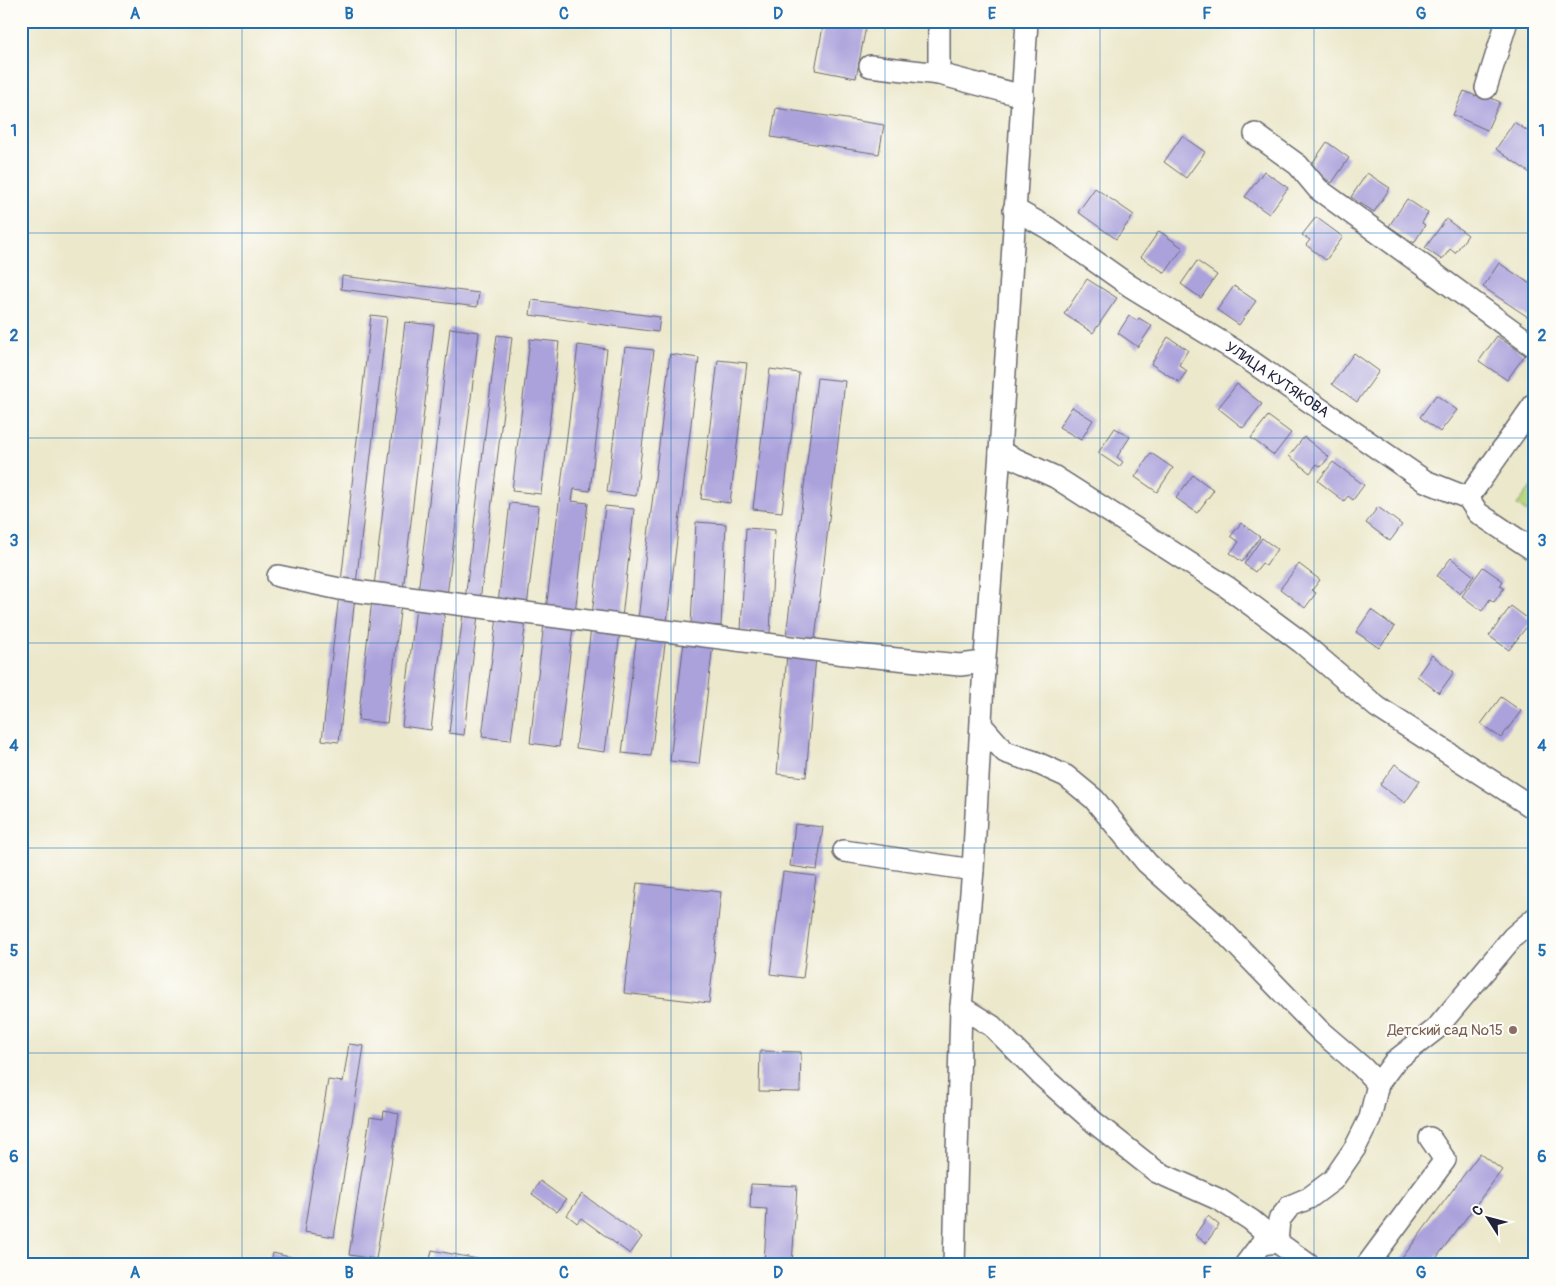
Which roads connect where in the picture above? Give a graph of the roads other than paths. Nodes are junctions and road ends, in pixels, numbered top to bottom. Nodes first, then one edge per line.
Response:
1 (938, 21) edge
2 (1027, 21) edge
3 (1507, 21) edge
4 (870, 66) dead end
5 (939, 74) junction
6 (1486, 88) dead end
7 (1023, 96) junction
8 (1255, 134) dead end
9 (1014, 210) junction
10 (1535, 346) edge
11 (1535, 403) edge
12 (1000, 452) junction
13 (1468, 498) junction
14 (1535, 551) edge
15 (278, 576) dead end
16 (984, 662) junction
17 (982, 726) junction
18 (1535, 809) edge
19 (844, 851) dead end
20 (973, 870) junction
21 (1535, 918) edge
22 (961, 1007) junction
23 (1378, 1084) junction
24 (1430, 1138) dead end
25 (1277, 1242) junction
26 (954, 1265) edge
27 (1245, 1265) edge
28 (1309, 1265) edge
29 (1367, 1265) edge

1 - 5 street
2 - 7 street
3 - 6 street
4 - 5 street
5 - 7 street
7 - 9 street
8 - 10 street
9 - 12 street
9 - 13 street, УЛИЦА КУТЯКОВА
11 - 13 street
12 - 16 street
12 - 18 street
13 - 14 street, УЛИЦА КУТЯКОВА
15 - 16 street
16 - 17 street
17 - 20 street
17 - 23 street
19 - 20 street
20 - 22 street
21 - 23 street
22 - 25 street
22 - 26 street
23 - 25 street
24 - 29 street
25 - 27 street
25 - 28 street

